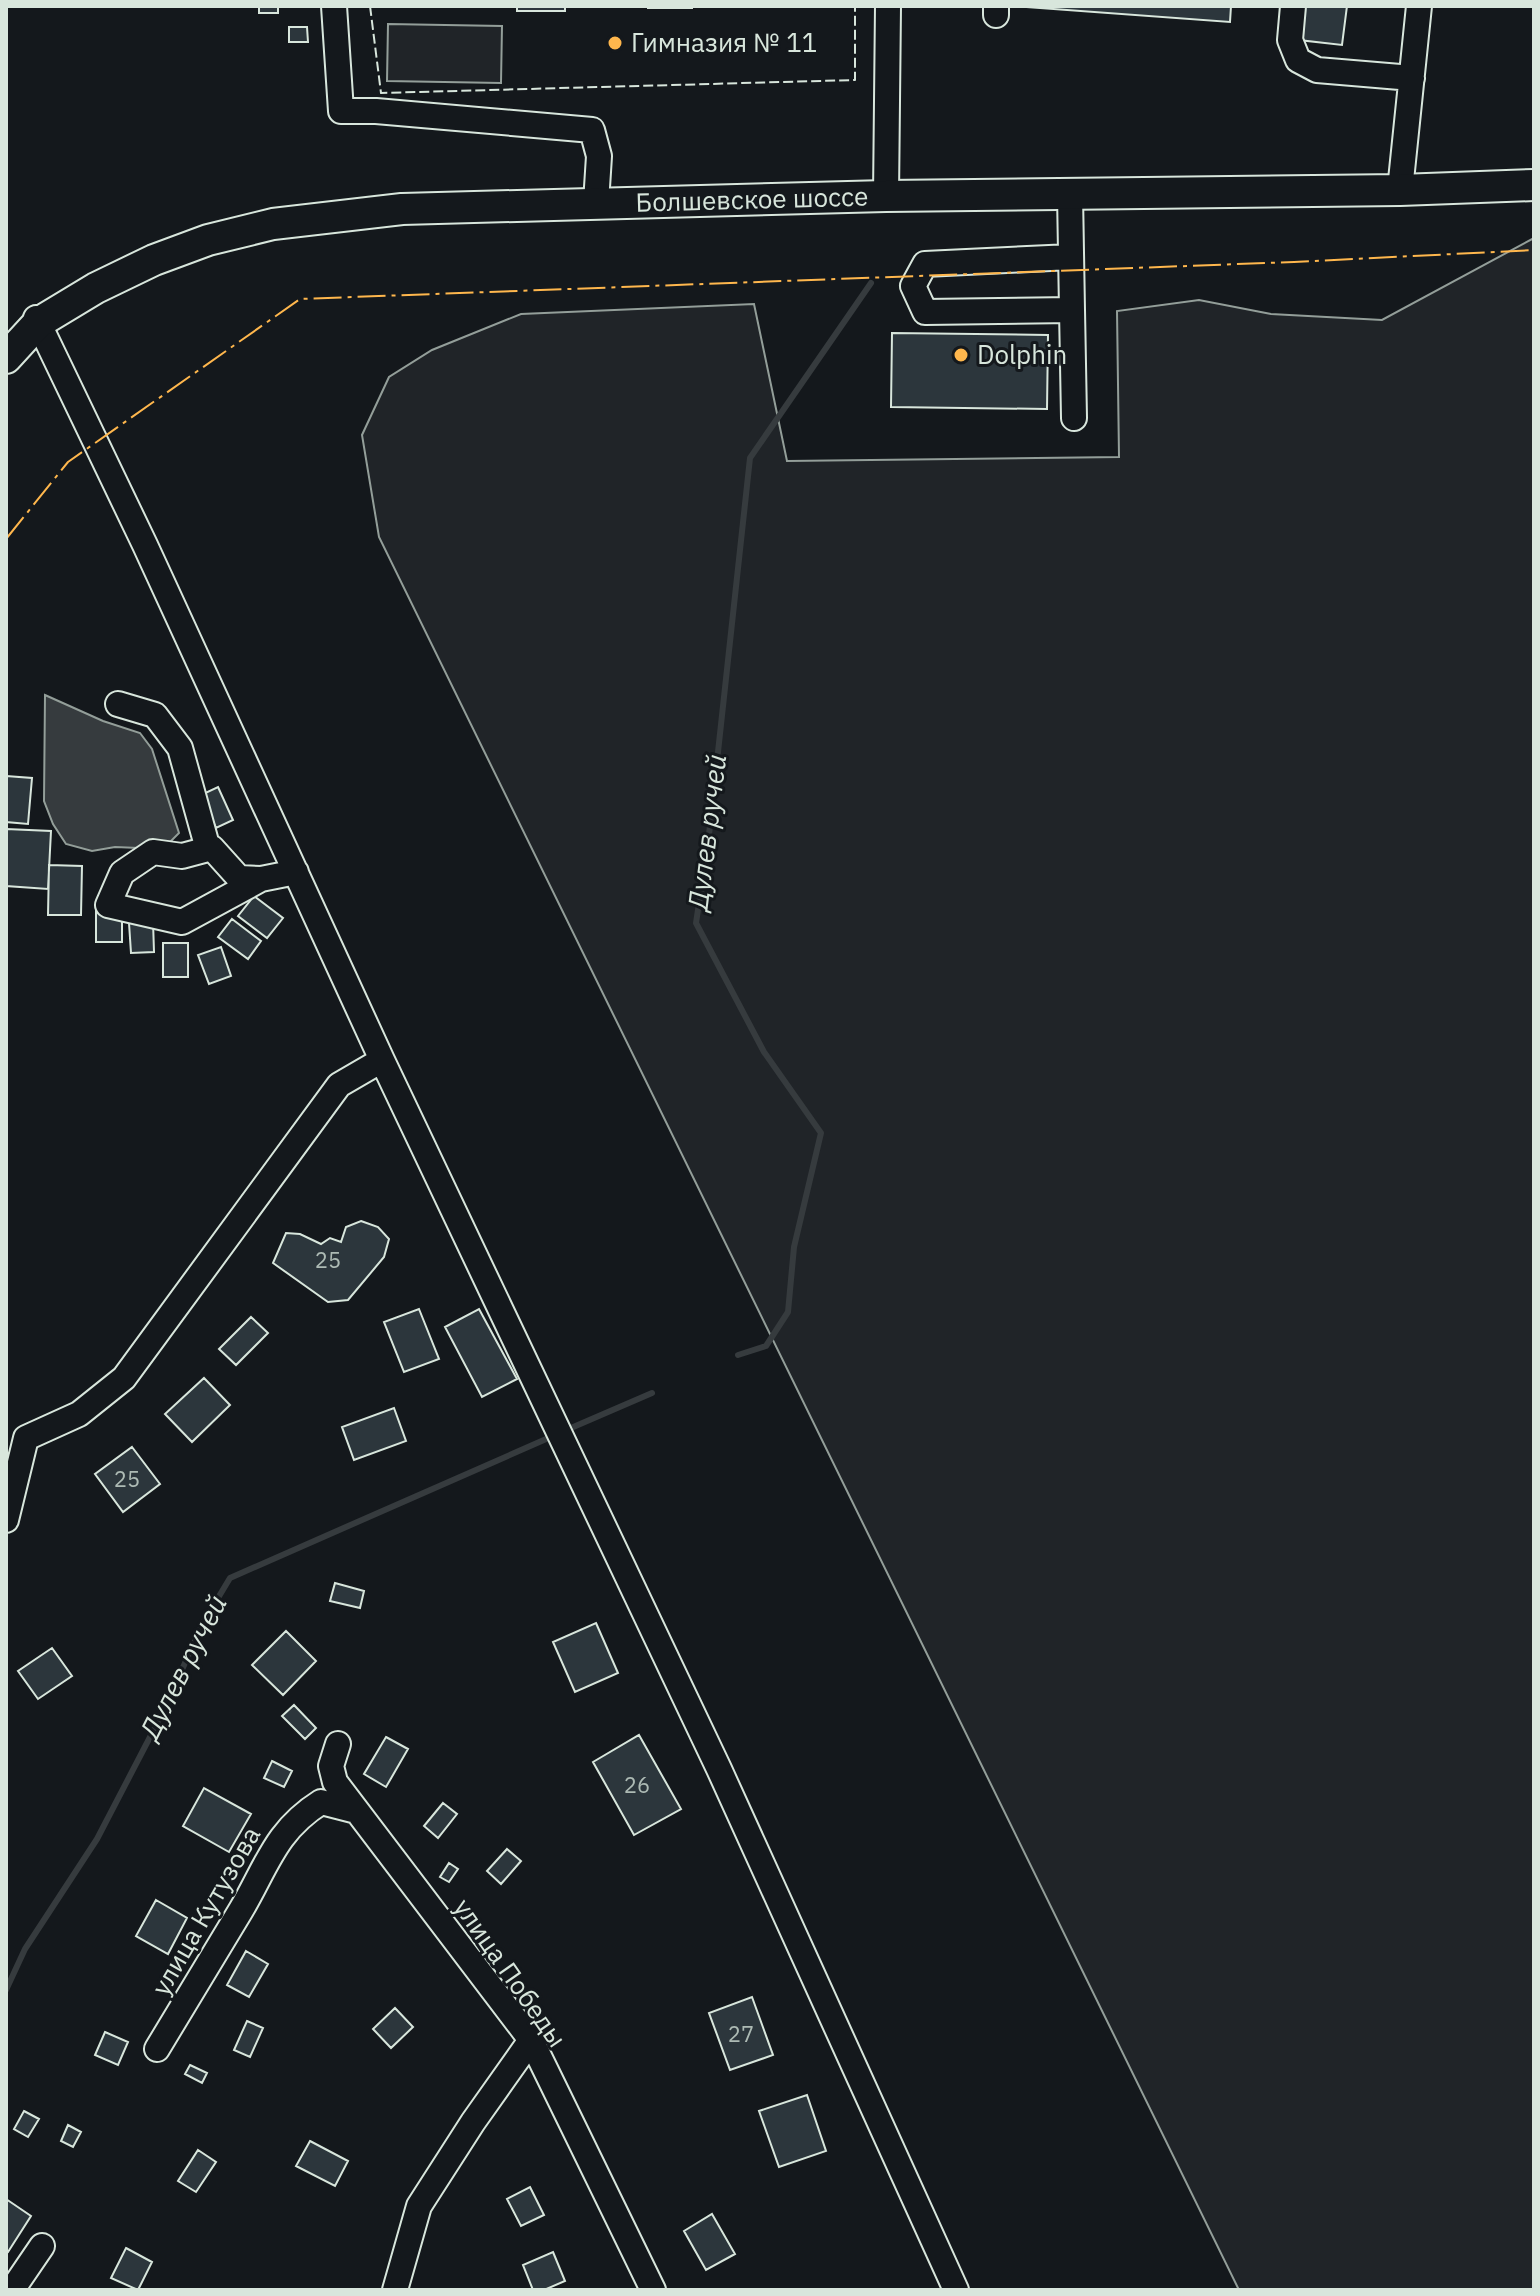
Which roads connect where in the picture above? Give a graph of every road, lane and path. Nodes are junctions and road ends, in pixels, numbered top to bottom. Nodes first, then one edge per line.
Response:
1 (334, 6) edge
2 (888, 6) edge
3 (1293, 6) edge
4 (1419, 6) edge
5 (1412, 78) junction
6 (1534, 185) edge
7 (1400, 190) junction
8 (1070, 194) junction
9 (886, 196) junction
10 (596, 203) junction
11 (1071, 257) junction
12 (1072, 310) junction
13 (37, 321) junction
14 (6, 358) edge
15 (1074, 418) dead end
16 (118, 704) dead end
17 (208, 849) junction
18 (296, 872) junction
19 (261, 879) junction
20 (382, 1060) junction
21 (6, 1520) edge
22 (338, 1744) dead end
23 (356, 1811) junction
24 (531, 2040) junction
25 (157, 2049) dead end
26 (42, 2246) dead end
27 (12, 2290) edge
28 (395, 2290) edge
29 (653, 2290) edge
30 (956, 2290) edge

1 - 10 street
2 - 9 street
3 - 5 street
4 - 5 street
5 - 7 street
6 - 7 main road, Болшевское шоссе
7 - 8 main road, Болшевское шоссе
8 - 9 main road, Болшевское шоссе
8 - 11 street
9 - 10 main road, Болшевское шоссе
10 - 13 main road, Болшевское шоссе
11 - 12 street
11 - 12 street
12 - 15 street
13 - 14 main road, Болшевское шоссе
13 - 18 street
16 - 17 street
17 - 19 street
17 - 19 street
18 - 19 street
18 - 20 street
20 - 21 street
20 - 30 street
22 - 23 street, улица Победы
23 - 24 street, улица Победы
23 - 25 street, улица Кутузова
24 - 28 street
24 - 29 street, улица Победы
26 - 27 street

